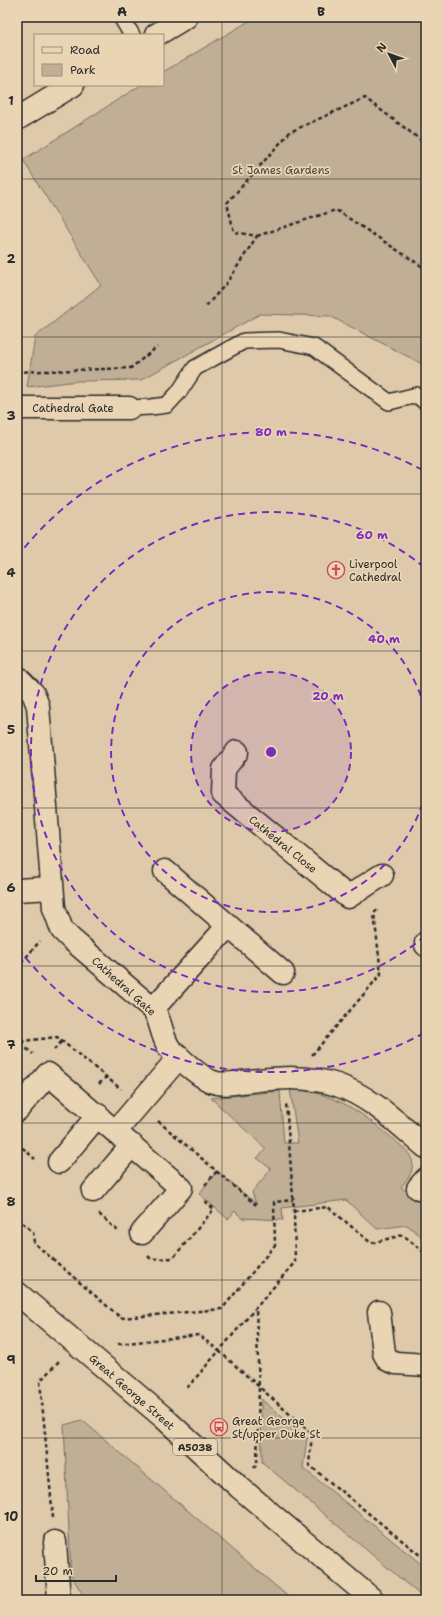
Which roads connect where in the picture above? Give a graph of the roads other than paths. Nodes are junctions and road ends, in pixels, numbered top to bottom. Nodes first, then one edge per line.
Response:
1 (121, 17) edge
2 (186, 17) edge
3 (131, 34) edge
4 (158, 34) edge
5 (71, 86) edge
6 (17, 119) edge
7 (426, 403) edge
8 (17, 408) edge
9 (129, 408) joint
10 (17, 677) edge
11 (237, 752) dead end
12 (165, 871) dead end
13 (382, 875) dead end
14 (52, 888) junction
15 (17, 890) edge
16 (228, 926) junction
17 (283, 972) dead end
18 (153, 1009) junction
19 (179, 1057) junction
20 (17, 1110) edge
21 (98, 1115) junction
22 (124, 1138) junction
23 (426, 1147) edge
24 (59, 1162) dead end
25 (93, 1191) dead end
26 (142, 1233) dead end
27 (17, 1293) edge
28 (379, 1312) dead end
29 (426, 1365) edge
30 (55, 1542) road end
31 (59, 1600) edge
32 (373, 1600) edge

1 - 3 lane
2 - 4 street
5 - 6 street
7 - 9 lane
8 - 9 street, Cathedral Gate
10 - 14 street, Cathedral Gate
11 - 13 street, Cathedral Close
12 - 16 street
14 - 15 street
14 - 18 street, Cathedral Gate
16 - 17 street
16 - 18 street
18 - 19 street, Cathedral Gate
19 - 22 street
19 - 23 street, Cathedral Gate
20 - 21 street
21 - 22 street
21 - 24 street
22 - 25 street
22 - 26 street
27 - 32 street, Great George Street / A5038
28 - 29 street
30 - 31 street

